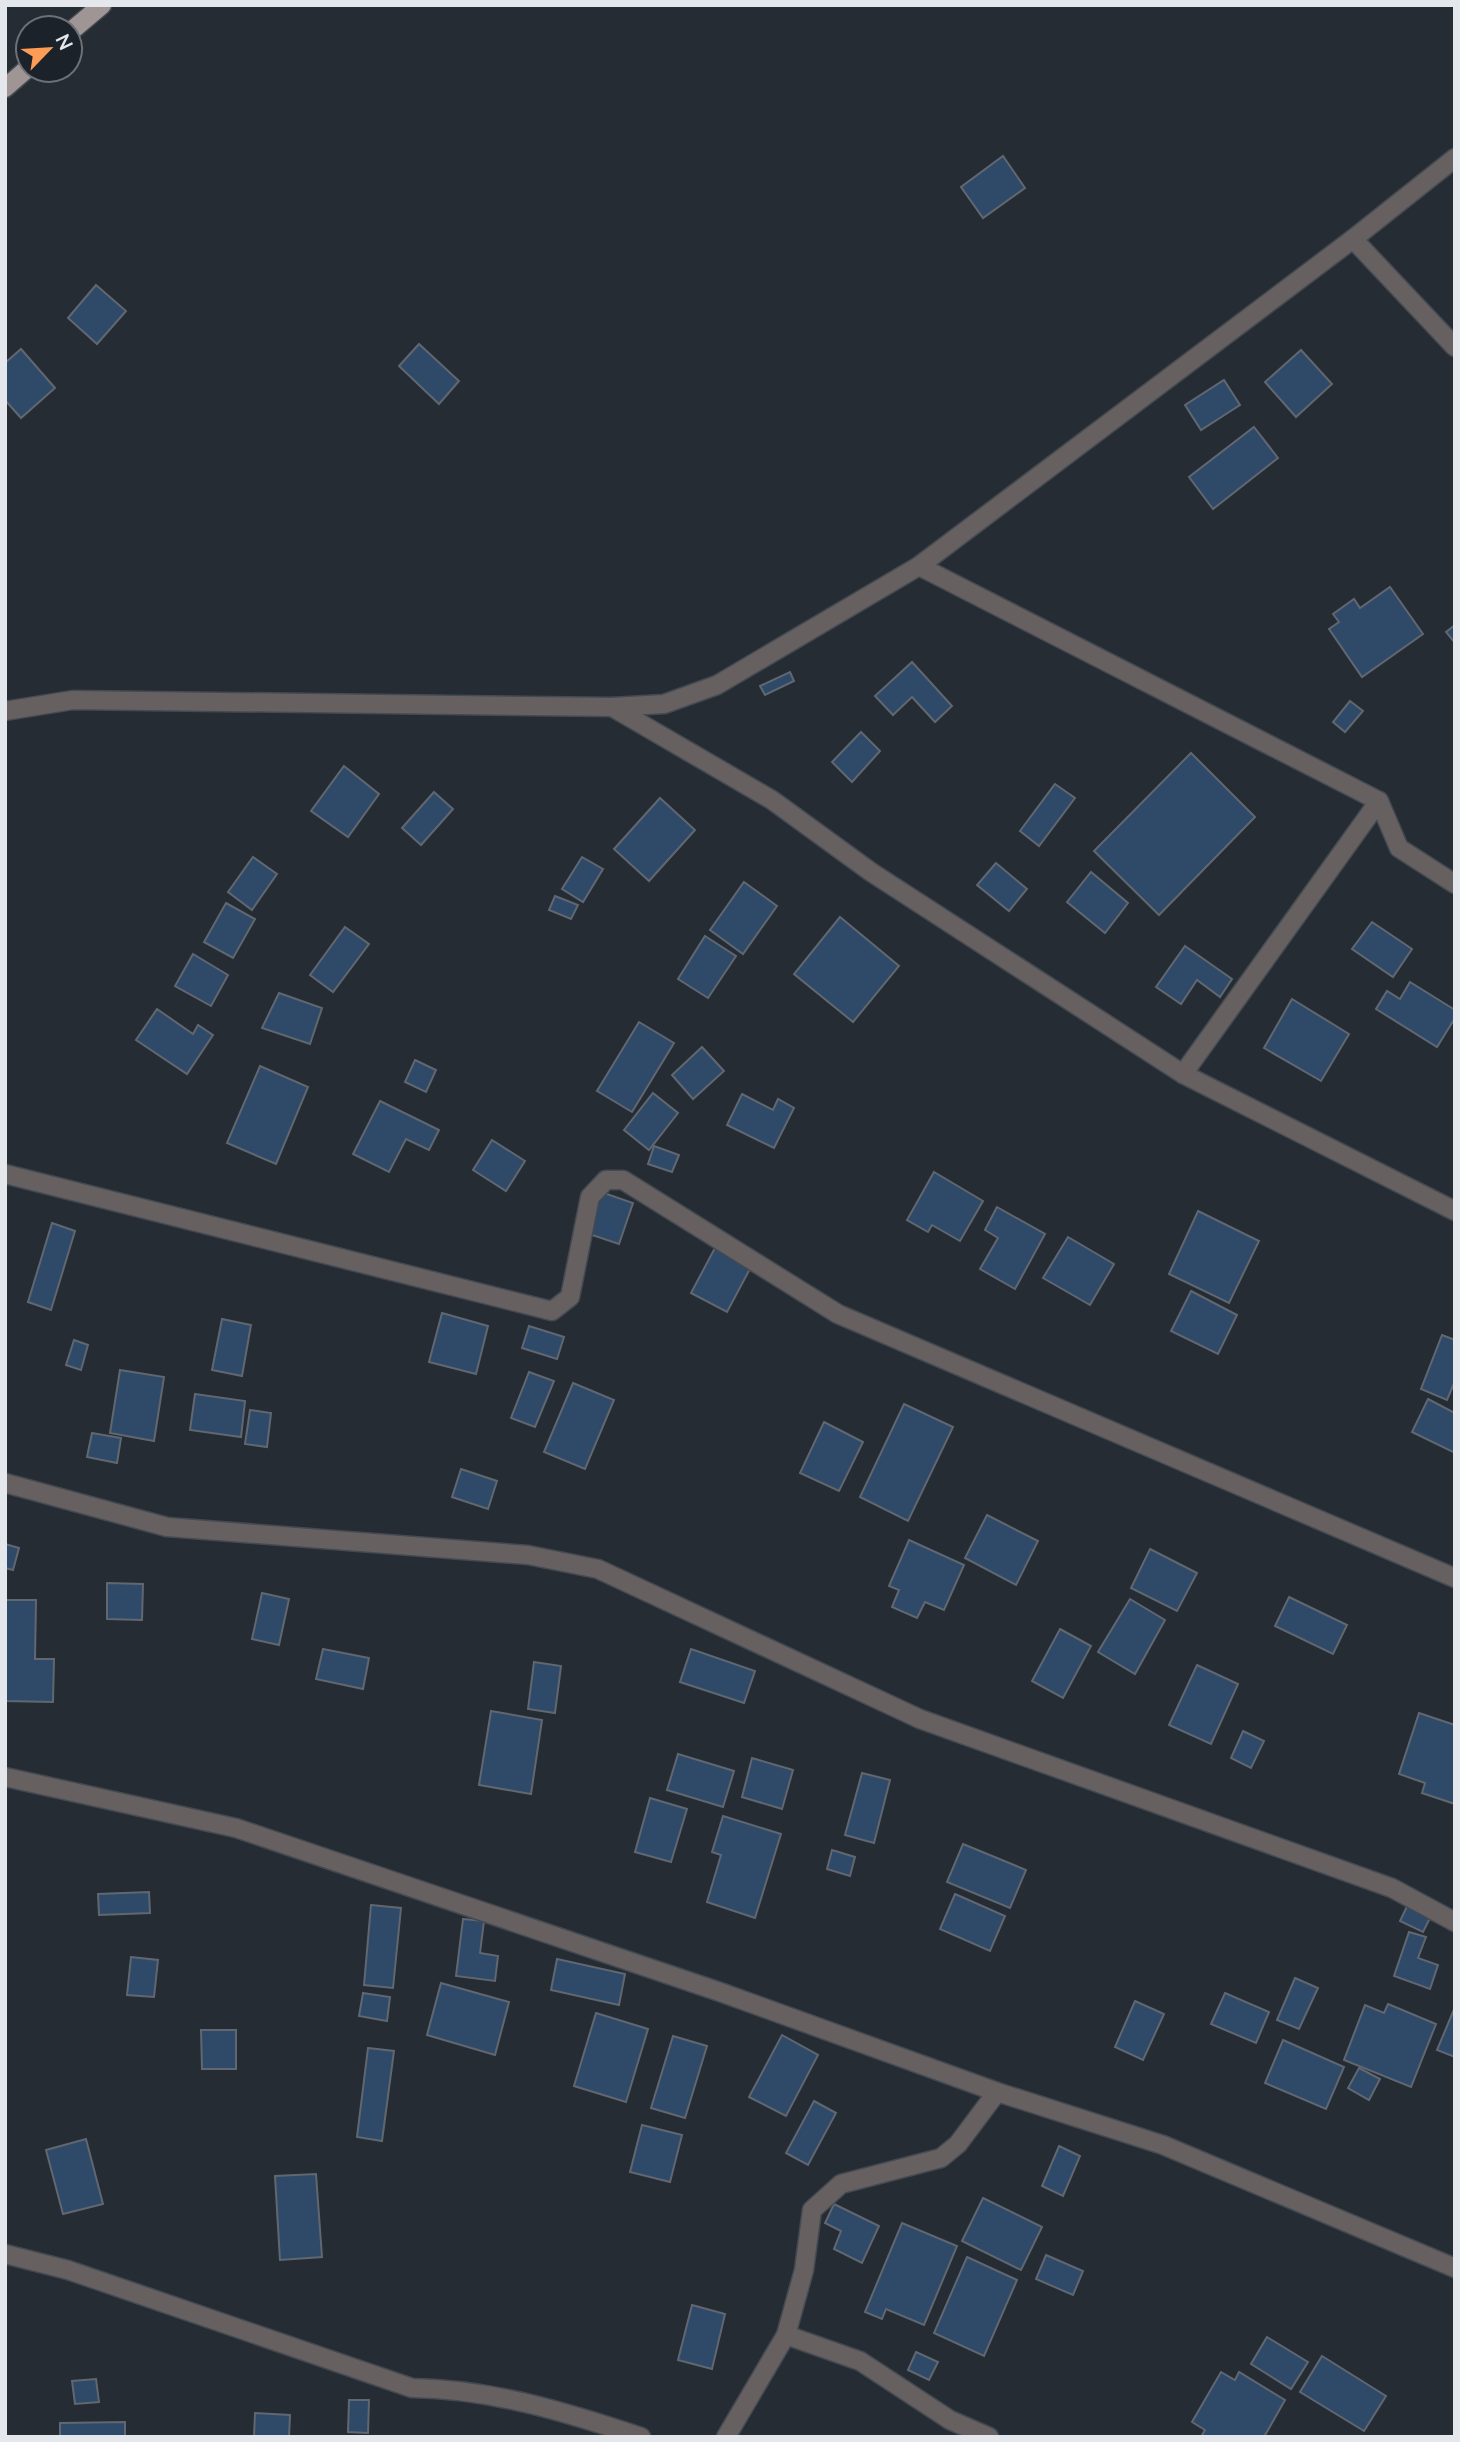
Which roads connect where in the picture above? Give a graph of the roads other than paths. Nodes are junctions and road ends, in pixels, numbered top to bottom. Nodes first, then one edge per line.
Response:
1 (102, 5) edge
2 (84, 20) edge
3 (1455, 158) edge
4 (1353, 239) junction
5 (1455, 347) edge
6 (919, 566) junction
7 (612, 708) junction
8 (5, 711) edge
9 (1379, 801) junction
10 (1455, 884) edge
11 (1183, 1074) junction
12 (5, 1174) edge
13 (1455, 1211) edge
14 (5, 1483) edge
15 (1455, 1578) edge
16 (5, 1777) edge
17 (1455, 1922) edge
18 (997, 2092) junction
19 (5, 2254) edge
20 (1455, 2268) edge
21 (786, 2335) junction
22 (641, 2437) edge
23 (726, 2437) edge
24 (989, 2437) edge

1 - 2 main road
3 - 4 street
4 - 5 street
4 - 6 street
6 - 7 street
6 - 9 street
7 - 8 street
7 - 11 street
9 - 10 street
9 - 11 street
11 - 13 street
12 - 15 street
14 - 17 street
16 - 18 street
18 - 20 street
18 - 21 street
19 - 22 street
21 - 23 street
21 - 24 street

